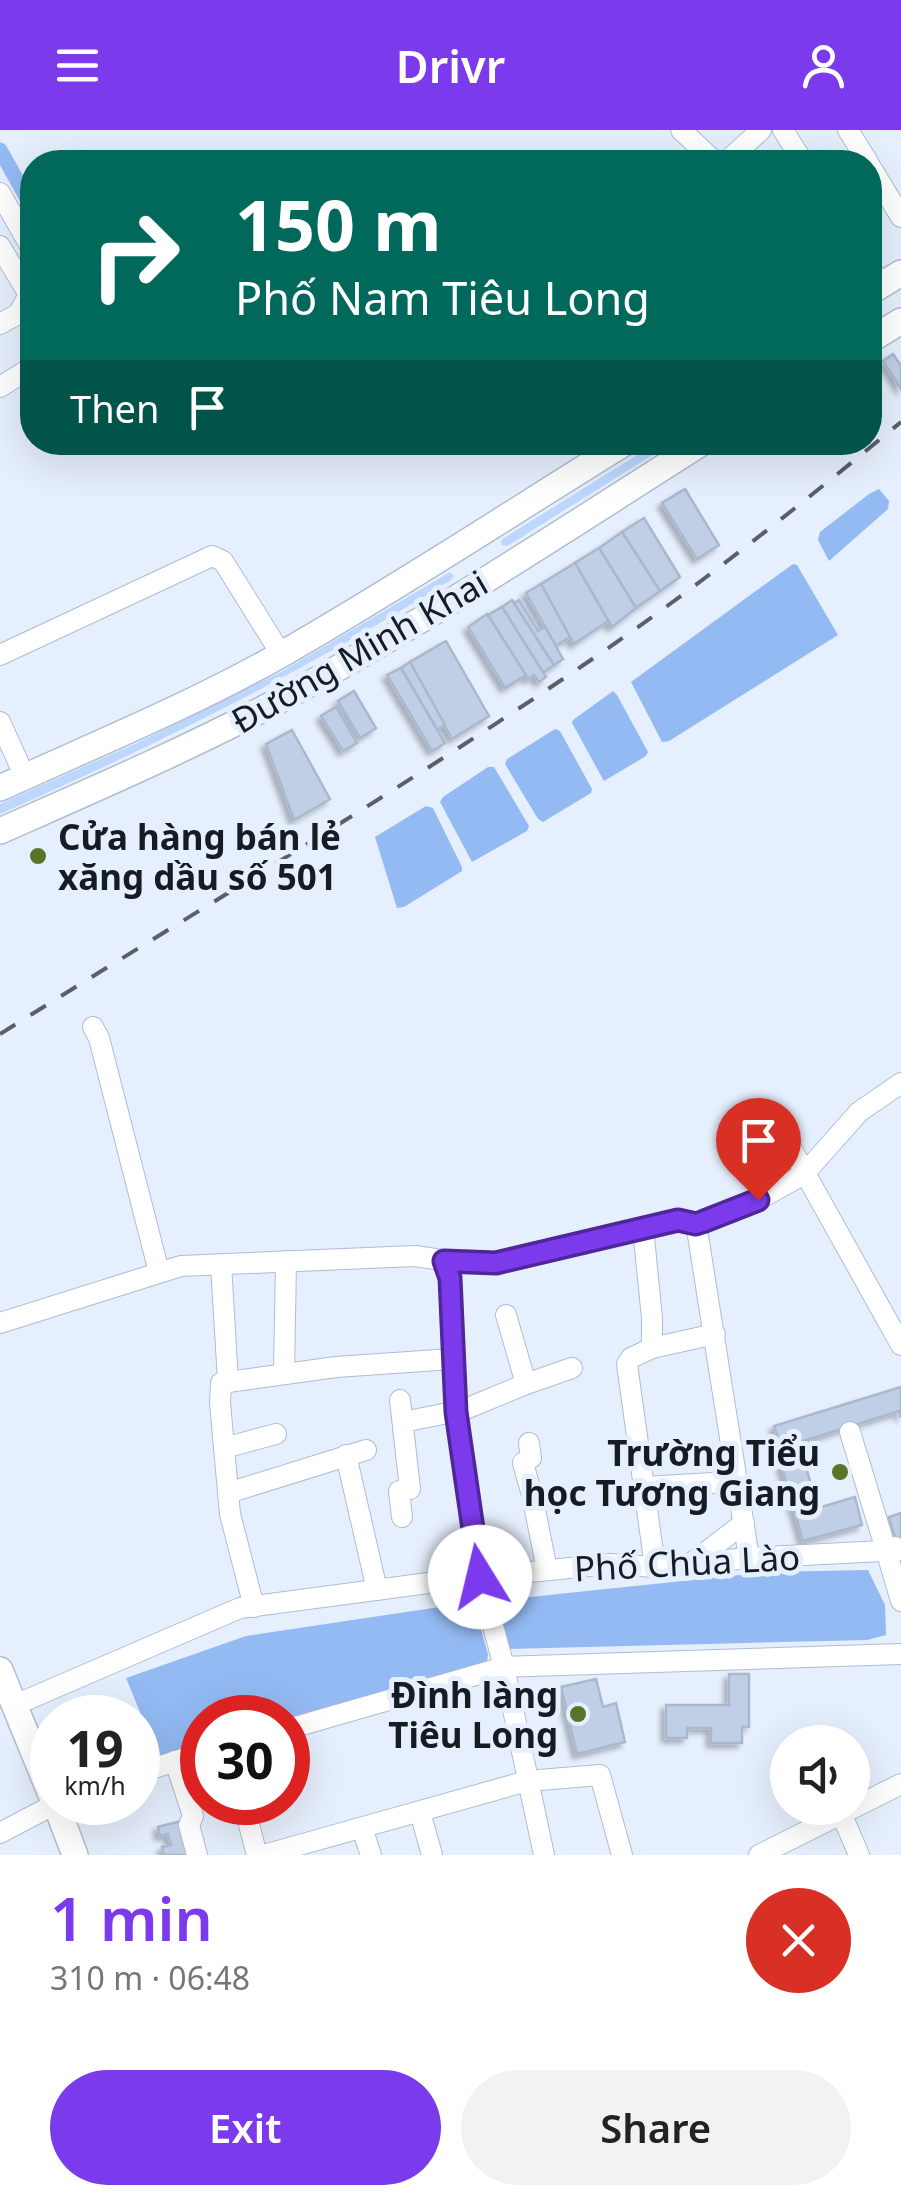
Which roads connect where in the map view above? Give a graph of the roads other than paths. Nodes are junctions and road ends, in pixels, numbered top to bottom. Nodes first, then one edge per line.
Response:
1 (681, 130) edge
2 (761, 130) edge
3 (702, 150) edge
4 (739, 150) edge
5 (882, 186) edge
6 (0, 193) edge
7 (901, 217) edge
8 (20, 228) edge
9 (0, 246) edge
10 (20, 281) edge
11 (605, 455) edge
12 (681, 455) edge
13 (469, 541) junction
14 (491, 575) junction
15 (281, 654) junction
16 (0, 655) edge
17 (0, 722) edge
18 (24, 777) junction
19 (0, 788) edge
20 (0, 831) edge
21 (93, 1028) dead end
22 (901, 1083) edge
23 (791, 1148) dead end
24 (804, 1174) junction
25 (696, 1224) junction
26 (643, 1228) junction
27 (286, 1261) junction
28 (444, 1261) junction
29 (220, 1264) junction
30 (158, 1272) junction
31 (506, 1315) dead end
32 (0, 1322) edge
33 (715, 1334) junction
34 (901, 1345) edge
35 (652, 1348) junction
36 (452, 1360) junction
37 (572, 1368) dead end
38 (284, 1374) junction
39 (228, 1381) junction
40 (526, 1384) junction
41 (400, 1400) dead end
42 (456, 1412) junction
43 (403, 1422) junction
44 (850, 1432) dead end
45 (276, 1434) dead end
46 (529, 1443) dead end
47 (224, 1448) junction
48 (714, 1483) dead end
49 (644, 1487) junction
50 (228, 1494) junction
51 (402, 1516) dead end
52 (744, 1523) junction
53 (896, 1548) edge
54 (748, 1558) junction
55 (692, 1563) junction
56 (655, 1567) junction
57 (547, 1570) junction
58 (480, 1577) junction
59 (377, 1590) junction
60 (901, 1601) edge
61 (254, 1607) junction
62 (901, 1654) edge
63 (504, 1668) junction
64 (0, 1670) edge
65 (15, 1706) junction
66 (310, 1723) edge
67 (30, 1742) edge
68 (180, 1760) edge
69 (175, 1761) junction
70 (160, 1766) edge
71 (527, 1782) junction
72 (901, 1784) edge
73 (870, 1800) edge
74 (420, 1812) junction
75 (30, 1816) edge
76 (64, 1825) edge
77 (251, 1825) edge
78 (825, 1825) edge
79 (846, 1825) edge
80 (362, 1828) junction
81 (0, 1833) edge
82 (792, 1848) edge
83 (75, 1855) edge
84 (196, 1855) edge
85 (260, 1855) edge
86 (371, 1855) edge
87 (432, 1855) edge
88 (544, 1855) edge
89 (622, 1855) edge
90 (759, 1855) edge
91 (859, 1855) edge

1 - 3 street
2 - 4 street
5 - 7 street
6 - 8 street
9 - 10 street
11 - 13 main road, Đường Minh Khai
12 - 14 main road, Đường Minh Khai
13 - 14 main road
13 - 15 main road, Đường Minh Khai
14 - 20 main road, Đường Minh Khai
15 - 16 street
15 - 18 main road, Đường Minh Khai
17 - 18 street
18 - 19 main road, Đường Minh Khai
21 - 30 street
22 - 24 street
23 - 24 street
24 - 25 street
24 - 34 street
25 - 26 street
25 - 33 street
26 - 28 street
26 - 35 street
27 - 28 street
27 - 29 street
27 - 38 street
28 - 36 street
29 - 30 street
29 - 39 street
30 - 32 street
31 - 40 street
33 - 35 street
33 - 52 street
35 - 49 street
36 - 38 street
36 - 42 street
37 - 40 street
38 - 39 street
39 - 47 street
40 - 42 street
41 - 43 street
42 - 43 street
42 - 58 street
43 - 51 street
44 - 53 street
45 - 47 street
46 - 57 street
47 - 50 street
48 - 49 street
49 - 56 street
50 - 59 street
50 - 61 street
52 - 54 street
52 - 55 street
53 - 54 street, Phố Chùa Lào
53 - 60 street
54 - 55 street, Phố Chùa Lào
55 - 56 street, Phố Chùa Lào
56 - 57 street, Phố Chùa Lào
57 - 58 street, Phố Chùa Lào
58 - 59 street, Phố Chùa Lào
58 - 63 street
59 - 61 street, Phố Chùa Lào
61 - 65 street, Phố Chùa Lào
62 - 63 street
63 - 66 street
63 - 71 street
64 - 65 main road
65 - 67 main road
68 - 69 street
69 - 70 street
69 - 84 street
71 - 74 street
71 - 88 street
71 - 89 street
72 - 73 street
74 - 80 street
74 - 87 street
75 - 81 street
76 - 83 main road
77 - 85 street
78 - 82 street
79 - 91 street
80 - 85 street
80 - 86 street
82 - 90 street

